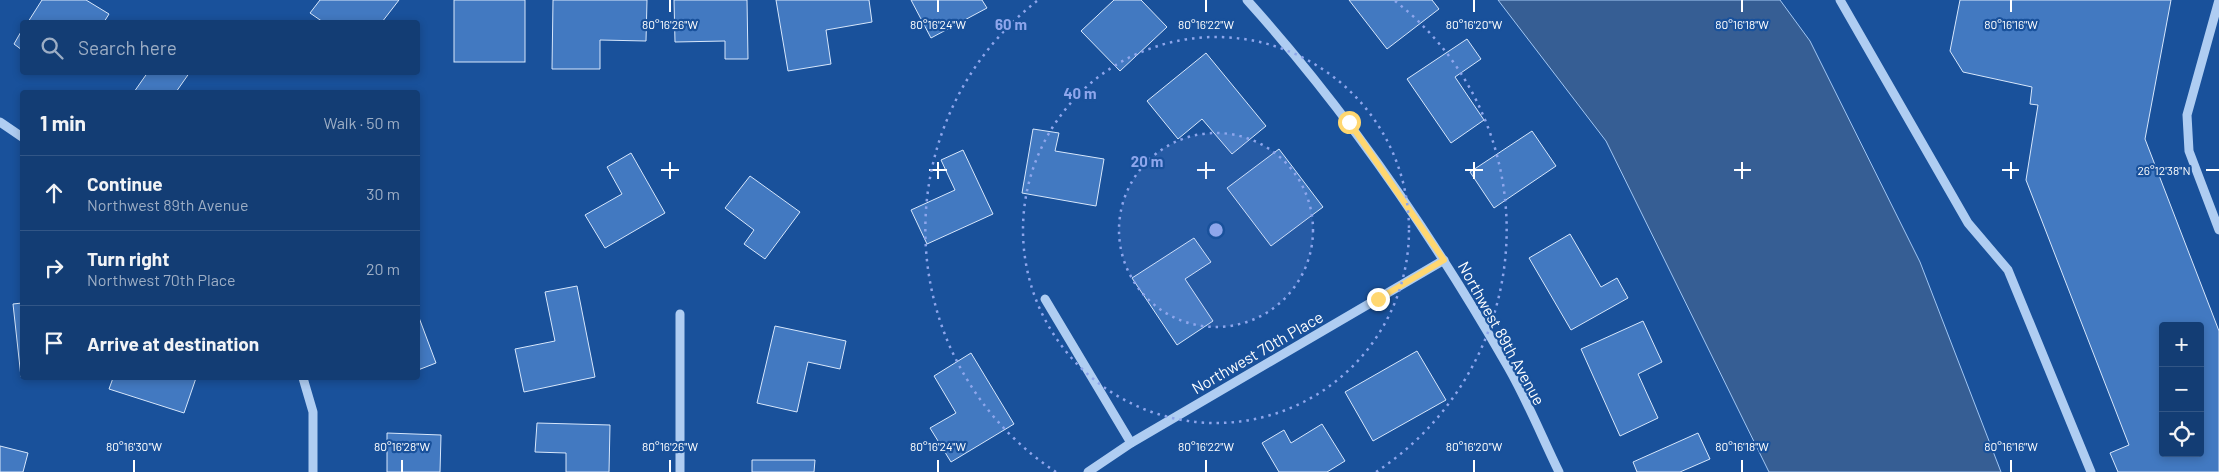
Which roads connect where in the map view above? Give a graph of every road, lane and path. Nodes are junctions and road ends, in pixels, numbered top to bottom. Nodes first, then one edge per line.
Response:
1 (1248, 0) edge
2 (1840, 0) edge
3 (2219, 0) edge
4 (0, 122) edge
5 (20, 136) edge
6 (2219, 230) edge
7 (1444, 260) junction
8 (1045, 299) dead end
9 (680, 314) dead end
10 (305, 380) edge
11 (1131, 443) junction
12 (313, 472) edge
13 (680, 472) edge
14 (1088, 472) edge
15 (1559, 472) edge
16 (2091, 472) edge

1 - 7 street, Northwest 89th Avenue
2 - 16 street
3 - 6 street
4 - 5 street
7 - 11 street, Northwest 70th Place
7 - 15 street, Northwest 89th Avenue
8 - 11 street
9 - 13 street
10 - 12 street
11 - 14 street, Northwest 70th Place

